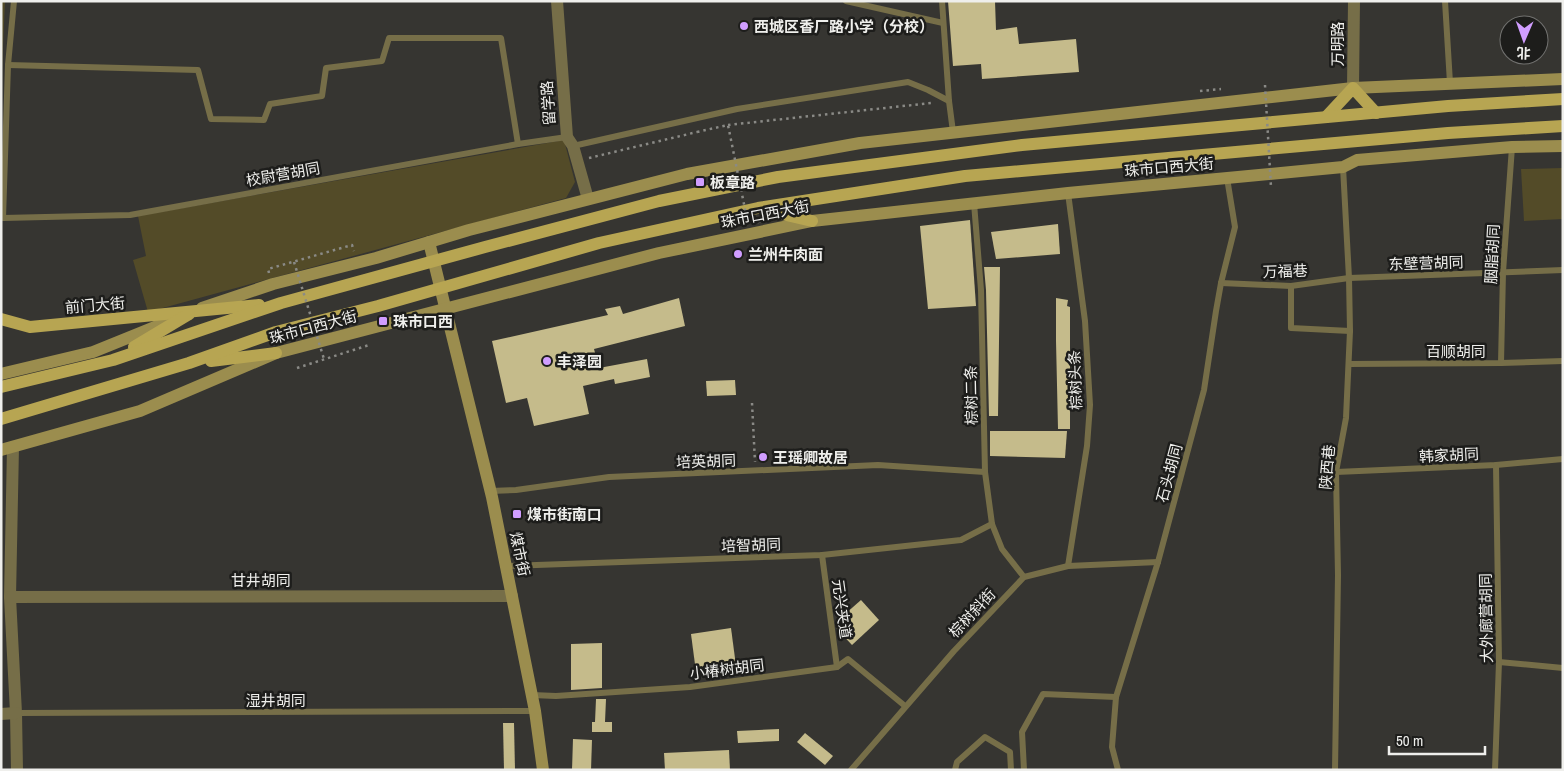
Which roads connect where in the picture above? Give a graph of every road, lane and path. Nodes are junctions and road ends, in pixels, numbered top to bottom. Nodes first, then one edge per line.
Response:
1 (14, 1) edge
2 (557, 1) edge
3 (846, 1) edge
4 (942, 1) edge
5 (1354, 1) edge
6 (1444, 1) edge
7 (943, 23) junction
8 (8, 64) junction
9 (1563, 79) edge
10 (1450, 83) junction
11 (1265, 85) dead end
12 (1354, 88) junction
13 (1563, 99) edge
14 (949, 101) junction
15 (1376, 113) junction
16 (1326, 117) junction
17 (728, 125) junction
18 (1563, 126) edge
19 (953, 132) junction
20 (570, 141) junction
21 (518, 144) junction
22 (1563, 146) edge
23 (1512, 147) junction
24 (578, 160) junction
25 (1343, 167) junction
26 (1227, 178) junction
27 (1270, 187) dead end
28 (1068, 193) junction
29 (588, 199) junction
30 (974, 203) junction
31 (758, 208) junction
32 (793, 215) dead end
33 (812, 221) junction
34 (429, 242) junction
35 (354, 252) dead end
36 (294, 262) junction
37 (434, 262) junction
38 (268, 269) dead end
39 (1563, 270) edge
40 (1503, 272) junction
41 (1350, 278) junction
42 (1221, 283) junction
43 (1292, 286) junction
44 (441, 288) junction
45 (281, 303) junction
46 (446, 309) junction
47 (194, 311) junction
48 (1, 319) edge
49 (1350, 331) junction
50 (369, 345) dead end
51 (276, 353) junction
52 (113, 360) junction
53 (324, 360) junction
54 (1563, 361) edge
55 (189, 363) junction
56 (1502, 363) junction
57 (1349, 364) junction
58 (297, 368) dead end
59 (1, 374) edge
60 (1, 386) edge
61 (752, 403) dead end
62 (1, 419) edge
63 (7, 449) edge
64 (1563, 459) edge
65 (1496, 465) junction
66 (755, 472) junction
67 (985, 472) junction
68 (1336, 472) junction
69 (490, 491) junction
70 (992, 524) junction
71 (822, 555) junction
72 (1158, 562) junction
73 (505, 566) junction
74 (1068, 566) junction
75 (1024, 577) junction
76 (512, 596) junction
77 (10, 597) junction
78 (1499, 662) junction
79 (837, 667) junction
80 (1563, 668) edge
81 (532, 695) junction
82 (1116, 697) junction
83 (905, 706) junction
84 (535, 711) junction
85 (1, 714) edge
86 (16, 714) junction
87 (17, 770) edge
88 (543, 770) edge
89 (851, 770) edge
90 (955, 770) edge
91 (1011, 770) edge
92 (1024, 770) edge
93 (1118, 770) edge
94 (1335, 770) edge
95 (1496, 770) edge

1 - 8 lane
2 - 20 street, 留学路
3 - 7 lane
4 - 7 lane
5 - 12 street, 万明路
6 - 10 lane
7 - 14 lane
8 - 21 lane, 校尉营胡同
8 - 21 lane
9 - 10 street
10 - 12 street
11 - 27 path, bridge
12 - 15 main road
12 - 16 main road
12 - 19 street
13 - 15 main road, 珠市口西大街
14 - 17 path
14 - 19 lane
14 - 20 lane, 校尉营胡同
15 - 16 main road, 珠市口西大街
16 - 37 main road, 珠市口西大街
17 - 24 path, bridge
17 - 32 path, bridge
18 - 31 main road, 珠市口西大街
19 - 29 street
20 - 21 lane, 校尉营胡同
20 - 24 street, 留学路
22 - 23 street, 珠市口西大街
23 - 25 street, 珠市口西大街
23 - 40 lane, 胭脂胡同
24 - 29 street, 留学路
25 - 26 street, 珠市口西大街
25 - 41 lane, 陕西巷
26 - 28 street, 珠市口西大街
26 - 42 lane, 石头胡同
28 - 30 street, 珠市口西大街
28 - 74 lane, 棕树头条
29 - 34 street
30 - 33 street, 珠市口西大街
30 - 67 lane, 棕树二条
31 - 33 main road
31 - 44 main road, 珠市口西大街
33 - 46 street, 珠市口西大街
34 - 37 street, 煤市街
34 - 47 street
35 - 36 path
36 - 38 path
36 - 53 path, bridge
37 - 44 street, 煤市街
37 - 45 main road, 珠市口西大街
39 - 40 lane, 东壁营胡同
40 - 41 lane, 东壁营胡同
40 - 56 lane, 胭脂胡同
41 - 43 lane, 万福巷
41 - 49 lane, 陕西巷
42 - 43 lane, 万福巷
42 - 72 lane, 石头胡同
43 - 49 lane
44 - 46 street, 煤市街
44 - 55 main road, 珠市口西大街
45 - 47 main road, 前门大街
45 - 52 main road, 珠市口西大街
46 - 51 street, 珠市口西大街
46 - 69 street, 煤市街
47 - 48 main road, 前门大街
47 - 52 main road
47 - 59 street
49 - 57 lane, 陕西巷
50 - 53 path
51 - 55 main road
51 - 63 street, 珠市口西大街
52 - 60 main road, 珠市口西大街
53 - 58 path
54 - 56 lane, 百顺胡同
55 - 62 main road, 珠市口西大街
56 - 57 lane, 百顺胡同
57 - 68 lane, 陕西巷
61 - 66 path
63 - 77 street
64 - 65 lane, 韩家胡同
65 - 68 lane, 韩家胡同
65 - 78 lane, 大外廊营胡同
66 - 67 lane, 培英胡同
66 - 69 lane, 培英胡同
67 - 70 lane, 棕树二条
68 - 94 lane, 陕西巷
69 - 73 street, 煤市街
70 - 71 lane, 培智胡同
70 - 75 lane, 棕树二条
71 - 73 lane, 培智胡同
71 - 79 lane, 元兴夹道
72 - 74 lane
72 - 82 lane, 石头胡同
73 - 76 street, 煤市街
74 - 75 lane
75 - 83 lane, 棕树斜街
76 - 77 street, 甘井胡同
76 - 81 street, 煤市街
77 - 86 street
78 - 80 lane
78 - 95 lane, 大外廊营胡同
79 - 81 lane, 小椿树胡同
79 - 83 lane, 小椿树胡同
81 - 84 street, 煤市街
82 - 92 lane
82 - 93 lane, 石头胡同
83 - 89 lane, 棕树斜街
84 - 86 lane, 湿井胡同
84 - 88 street, 煤市街
85 - 86 street
86 - 87 street
90 - 91 lane

